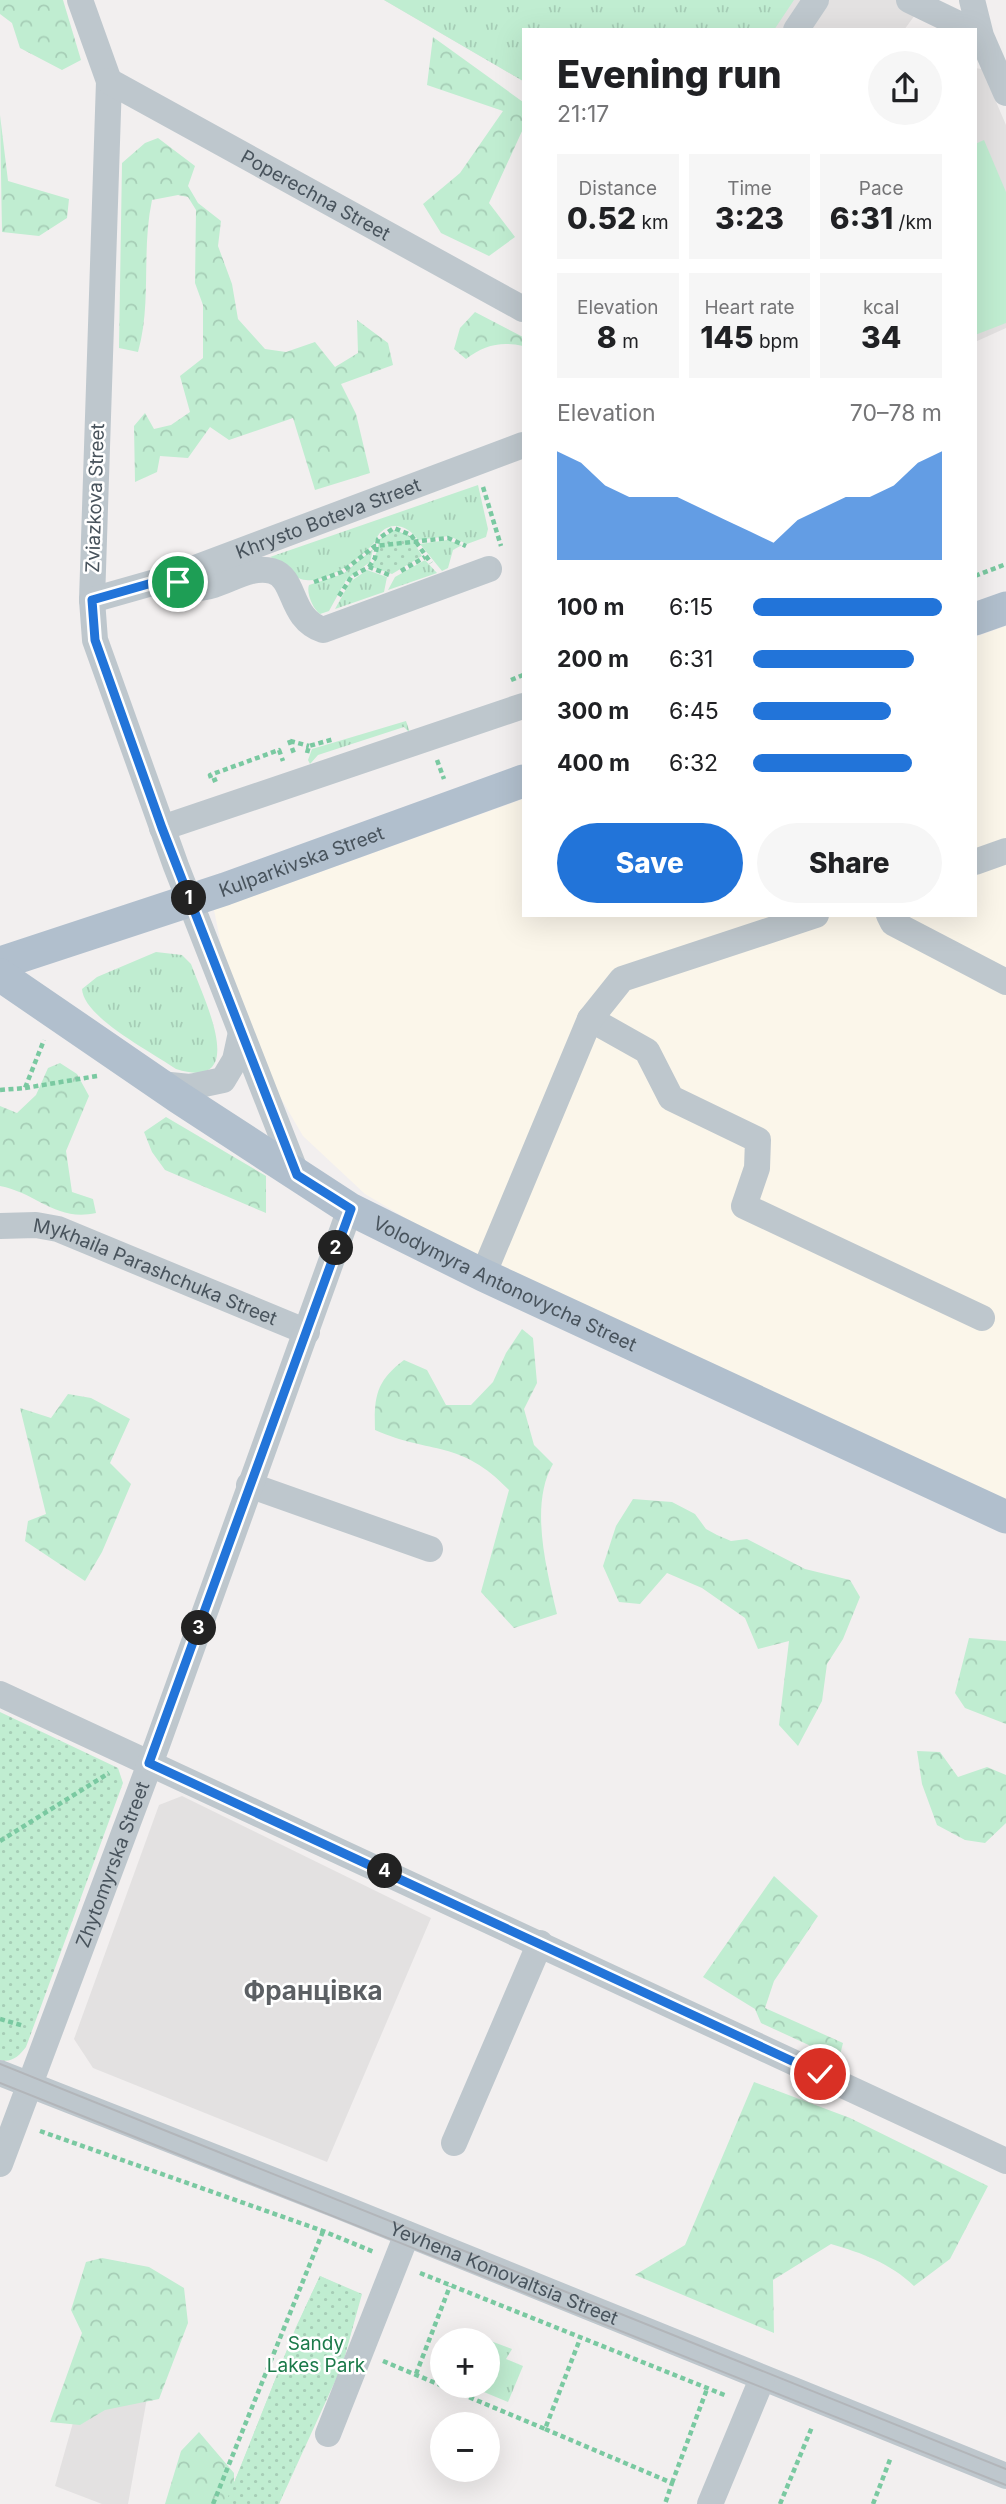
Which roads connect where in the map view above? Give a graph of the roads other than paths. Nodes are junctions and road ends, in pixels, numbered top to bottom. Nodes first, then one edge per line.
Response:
1 (80, 0) edge
2 (816, 0) edge
3 (909, 0) edge
4 (972, 0) edge
5 (797, 28) edge
6 (962, 28) edge
7 (974, 28) edge
8 (977, 39) edge
9 (109, 81) junction
10 (1006, 93) edge
11 (522, 308) edge
12 (522, 445) edge
13 (489, 569) road end
14 (166, 579) junction
15 (92, 600) junction
16 (1006, 608) edge
17 (977, 618) edge
18 (522, 706) edge
19 (522, 781) edge
20 (162, 828) junction
21 (1006, 851) edge
22 (977, 861) edge
23 (190, 899) junction
24 (810, 917) edge
25 (890, 917) edge
26 (0, 963) edge
27 (0, 975) edge
28 (1006, 982) edge
29 (590, 1019) junction
30 (240, 1037) junction
31 (160, 1084) junction
32 (297, 1175) junction
33 (351, 1209) junction
34 (0, 1226) edge
35 (483, 1275) junction
36 (982, 1318) dead end
37 (307, 1332) junction
38 (249, 1485) junction
39 (1006, 1517) edge
40 (430, 1549) dead end
41 (0, 1694) edge
42 (149, 1763) junction
43 (540, 1942) junction
44 (0, 2073) edge
45 (28, 2084) junction
46 (454, 2143) dead end
47 (1006, 2161) edge
48 (0, 2164) edge
49 (407, 2234) junction
50 (762, 2379) junction
51 (328, 2434) dead end
52 (1006, 2476) edge
53 (710, 2504) edge

1 - 9 street, Zviazkova Street
2 - 5 street
3 - 6 street
4 - 7 street
8 - 10 street
9 - 11 street, Poperechna Street
9 - 15 street, Zviazkova Street
12 - 14 street, Khrysto Boteva Street
13 - 14 street
14 - 15 street, Khrysto Boteva Street
15 - 20 street, Zviazkova Street
16 - 17 main road
18 - 20 street
19 - 23 main road, Kulparkivska Street
20 - 23 street, Zviazkova Street
21 - 22 street
23 - 26 main road, Kulparkivska Street
23 - 30 street, Zviazkova Street
24 - 29 street
25 - 28 street
27 - 31 main road, Volodymyra Antonovycha Street
29 - 35 street
29 - 36 street
30 - 31 street
30 - 32 street, Zviazkova Street
31 - 32 main road, Volodymyra Antonovycha Street
32 - 33 main road, Volodymyra Antonovycha Street
33 - 35 main road, Volodymyra Antonovycha Street
33 - 37 street, Zhytomyrska Street
34 - 37 street, Mykhaila Parashchuka Street
35 - 39 main road, Volodymyra Antonovycha Street
37 - 38 street, Zhytomyrska Street
38 - 40 street
38 - 42 street, Zhytomyrska Street
41 - 42 street
42 - 43 street
42 - 45 street, Zhytomyrska Street
43 - 46 street
43 - 47 street
44 - 45 street, Yevhena Konovaltsia Street
45 - 48 street, Zhytomyrska Street
45 - 49 street, Yevhena Konovaltsia Street
49 - 50 street, Yevhena Konovaltsia Street
49 - 51 street
50 - 52 street, Yevhena Konovaltsia Street
50 - 53 street

